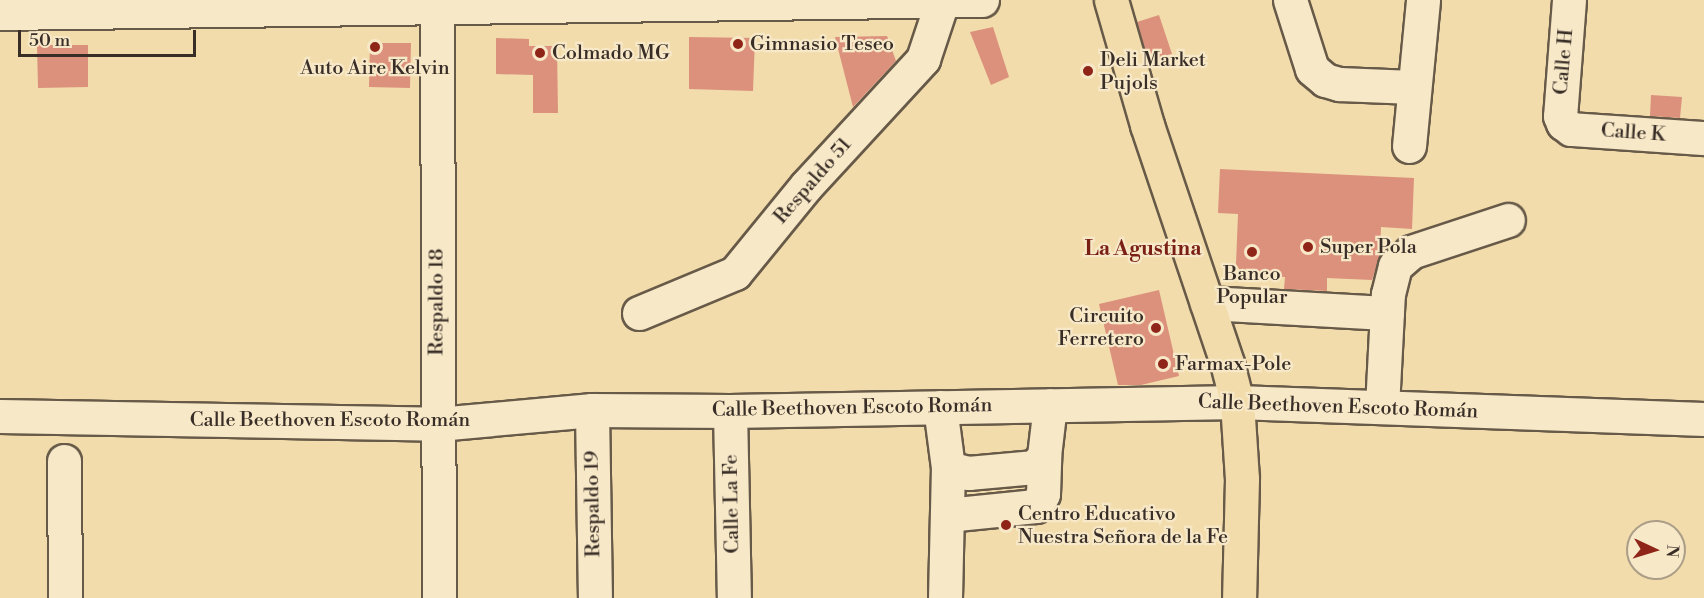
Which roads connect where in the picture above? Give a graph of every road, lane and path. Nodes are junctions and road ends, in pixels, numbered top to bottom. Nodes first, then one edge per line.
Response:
1 (982, 0) edge
2 (1111, 0) edge
3 (1290, 0) edge
4 (1423, 0) edge
5 (1569, 0) edge
6 (942, 2) junction
7 (337, 4) edge
8 (437, 7) junction
9 (0, 13) edge
10 (1413, 87) junction
11 (1563, 123) joint
12 (1704, 138) edge
13 (1409, 146) dead end
14 (1508, 220) dead end
15 (1207, 303) junction
16 (1387, 312) junction
17 (639, 313) dead end
18 (1237, 402) junction
19 (1050, 405) junction
20 (940, 407) junction
21 (1382, 407) junction
22 (592, 410) junction
23 (730, 411) junction
24 (0, 416) edge
25 (1704, 419) edge
26 (438, 424) junction
27 (1044, 456) junction
28 (64, 461) dead end
29 (948, 468) junction
30 (947, 515) junction
31 (65, 598) edge
32 (439, 598) edge
33 (595, 598) edge
34 (734, 598) edge
35 (945, 598) edge
36 (1239, 598) edge

1 - 6 street
2 - 15 main road
3 - 10 street
4 - 10 street
5 - 11 street, Calle H
6 - 8 street
6 - 17 street, Respaldo 51
7 - 8 street
7 - 9 street
8 - 26 street, Respaldo 18
10 - 13 street
11 - 12 street, Calle K
14 - 16 street
15 - 16 street
15 - 18 main road
16 - 21 street
18 - 19 street, Calle Beethoven Escoto Román
18 - 21 street, Calle Beethoven Escoto Román
18 - 36 main road
19 - 20 street, Calle Beethoven Escoto Román
19 - 27 street
20 - 23 street, Calle Beethoven Escoto Román
20 - 29 street
21 - 25 street, Calle Beethoven Escoto Román
22 - 23 street, Calle Beethoven Escoto Román
22 - 26 street, Calle Beethoven Escoto Román
22 - 33 street, Respaldo 19
23 - 34 street, Calle La Fe
24 - 26 street, Calle Beethoven Escoto Román
26 - 32 street, Respaldo 18
27 - 29 street
27 - 30 street
28 - 31 street
29 - 30 street
30 - 35 street

